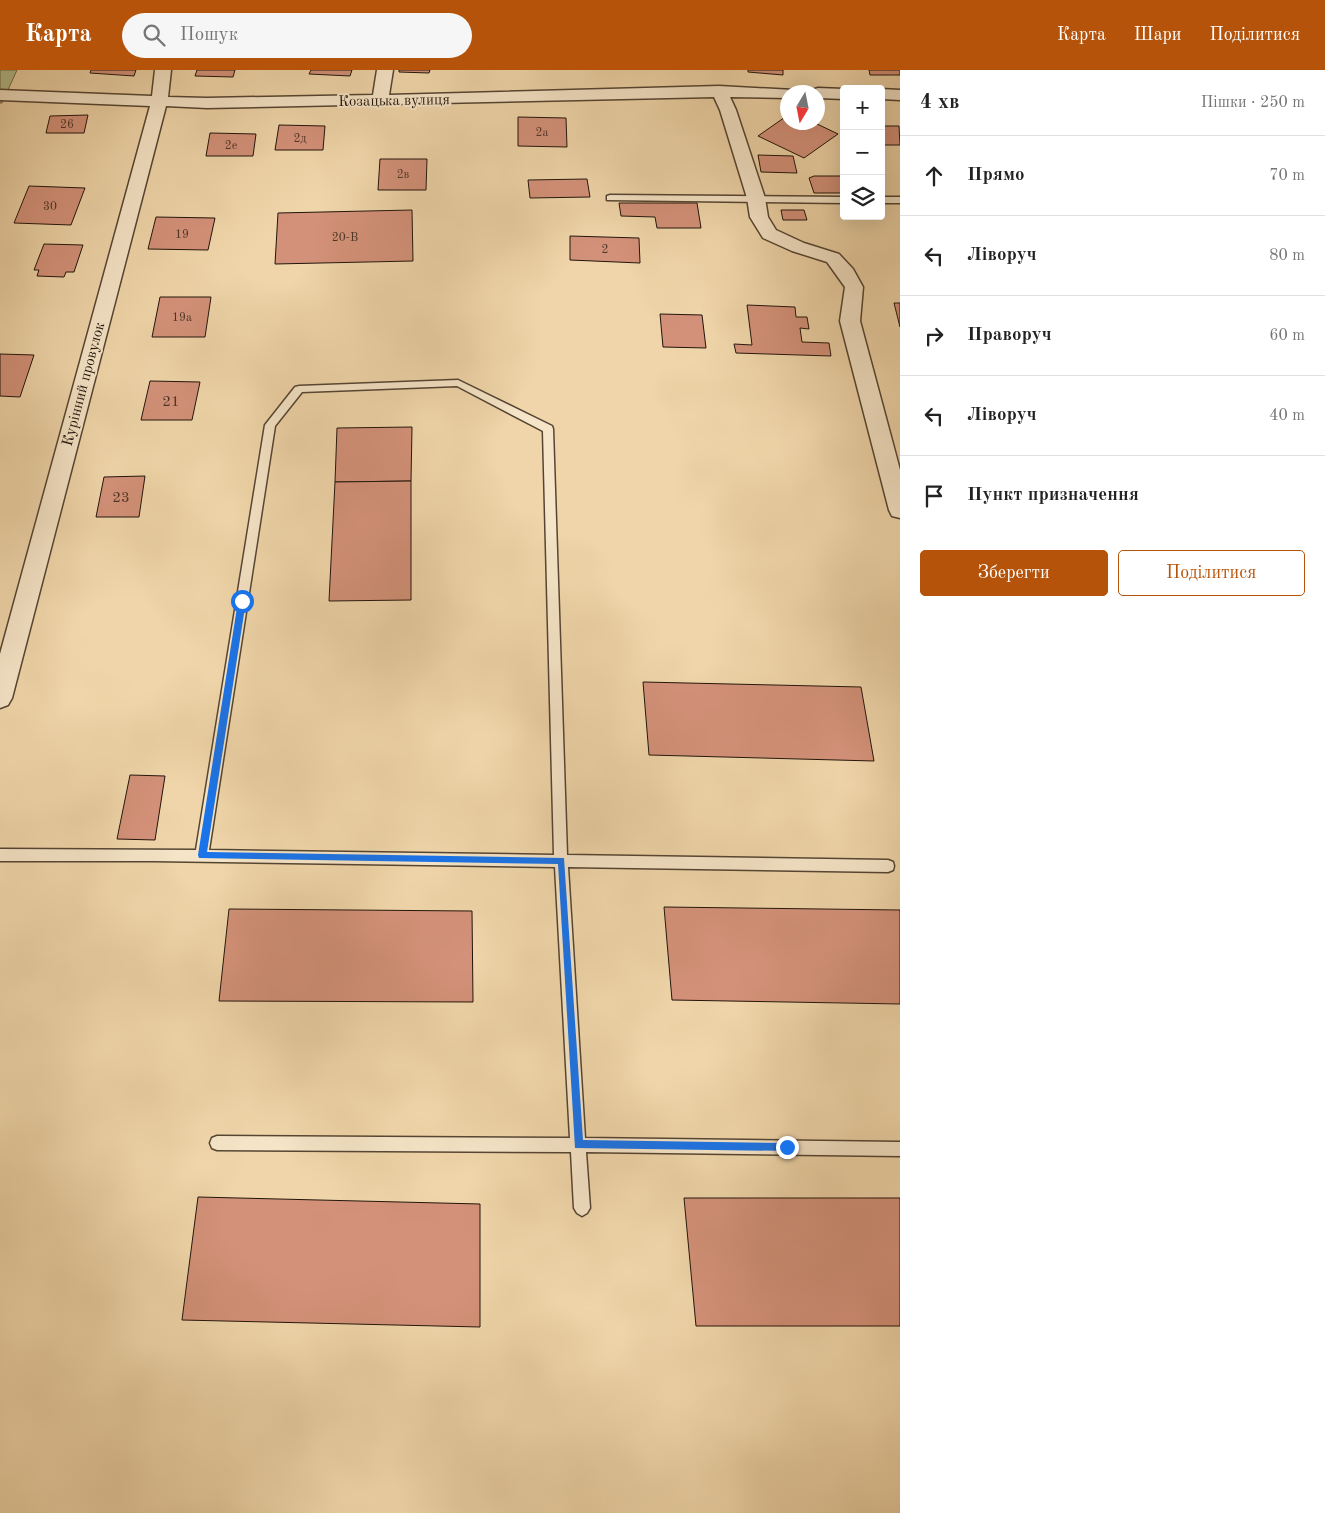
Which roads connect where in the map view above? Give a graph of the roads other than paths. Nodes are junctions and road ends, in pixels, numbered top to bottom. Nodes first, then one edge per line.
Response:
1 (163, 70) edge
2 (385, 70) edge
3 (719, 91) junction
4 (780, 93) edge
5 (825, 93) edge
6 (840, 94) edge
7 (885, 94) edge
8 (0, 95) edge
9 (900, 95) edge
10 (380, 100) junction
11 (159, 101) junction
12 (610, 198) dead end
13 (756, 198) junction
14 (840, 200) edge
15 (885, 200) edge
16 (900, 200) edge
17 (900, 510) edge
18 (0, 698) edge
19 (0, 855) edge
20 (202, 855) junction
21 (562, 861) junction
22 (888, 866) dead end
23 (217, 1143) dead end
24 (579, 1145) junction
25 (900, 1149) edge
26 (582, 1208) dead end

1 - 11 street, Курінний провулок
2 - 10 street
3 - 4 street, Козацька вулиця
3 - 10 street, Козацька вулиця
3 - 13 street
5 - 6 street
7 - 9 street
8 - 11 street, Козацька вулиця
10 - 11 street, Козацька вулиця
11 - 18 street, Курінний провулок
12 - 13 lane
13 - 14 lane
13 - 17 street
15 - 16 lane
19 - 20 lane
20 - 21 lane
20 - 21 lane
21 - 22 lane
21 - 24 lane
23 - 24 lane
24 - 25 lane
24 - 26 lane

